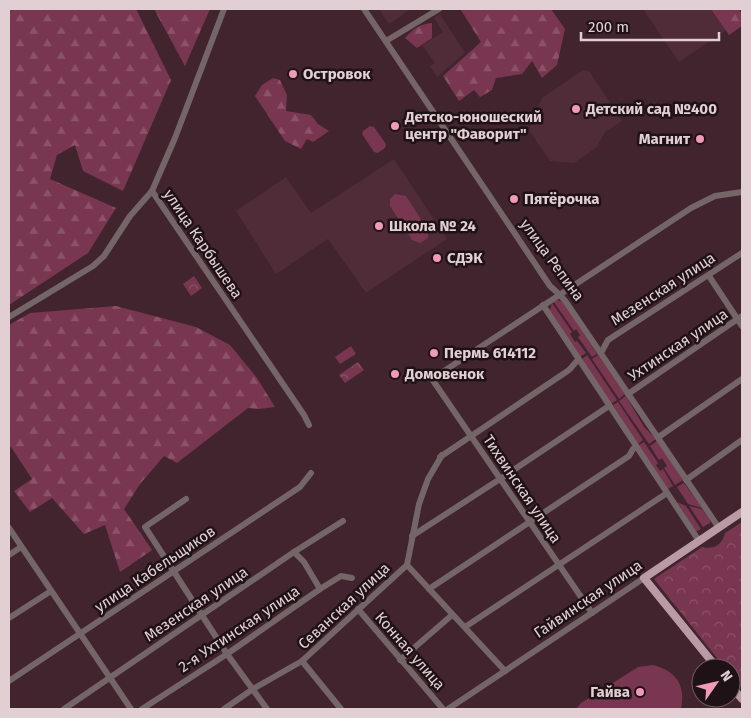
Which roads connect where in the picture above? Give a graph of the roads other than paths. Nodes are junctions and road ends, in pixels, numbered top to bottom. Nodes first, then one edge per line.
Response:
1 (224, 9) edge
2 (364, 9) edge
3 (439, 9) edge
4 (386, 41) junction
5 (152, 191) junction
6 (742, 192) edge
7 (742, 253) edge
8 (709, 276) junction
9 (550, 286) junction
10 (560, 295) junction
11 (550, 299) junction
12 (543, 305) junction
13 (9, 318) edge
14 (740, 318) edge
15 (742, 326) edge
16 (602, 351) dead end
17 (576, 362) dead end
18 (742, 379) edge
19 (628, 394) junction
20 (609, 406) junction
21 (309, 425) dead end
22 (471, 436) junction
23 (660, 436) dead end
24 (742, 440) edge
25 (633, 449) dead end
26 (442, 455) junction
27 (433, 462) dead end
28 (311, 473) dead end
29 (500, 479) junction
30 (686, 480) junction
31 (666, 492) junction
32 (186, 499) dead end
33 (742, 512) edge
34 (343, 521) dead end
35 (529, 523) junction
36 (9, 528) edge
37 (718, 528) junction
38 (412, 536) junction
39 (699, 541) junction
40 (21, 547) junction
41 (294, 552) junction
42 (9, 555) edge
43 (407, 565) junction
44 (559, 565) junction
45 (174, 572) junction
46 (352, 578) dead end
47 (644, 578) junction
48 (320, 589) junction
49 (429, 589) junction
50 (51, 591) junction
51 (358, 610) junction
52 (592, 613) junction
53 (202, 615) junction
54 (452, 615) junction
55 (9, 618) edge
56 (464, 628) junction
57 (80, 633) junction
58 (227, 654) junction
59 (709, 658) edge
60 (400, 660) junction
61 (302, 661) junction
62 (505, 672) junction
63 (110, 678) junction
64 (9, 681) edge
65 (253, 689) junction
66 (64, 709) edge
67 (131, 709) edge
68 (142, 709) edge
69 (224, 709) edge
70 (267, 709) edge
71 (341, 709) edge
72 (443, 709) edge
73 (448, 709) edge

1 - 5 street, улица Карбышева
2 - 4 street, улица Репина
3 - 4 street
4 - 9 street, улица Репина
5 - 13 street
5 - 21 street, улица Карбышева
6 - 10 street
7 - 8 street, Мезенская улица
8 - 14 street
8 - 16 street, Мезенская улица
9 - 10 street, улица Репина
9 - 11 street
10 - 11 street
10 - 19 street, улица Репина
11 - 12 street
12 - 20 street
12 - 22 street, Тихвинская улица
14 - 15 street
14 - 19 street, Ухтинская улица
17 - 22 street
18 - 23 street
19 - 30 street, улица Репина
20 - 29 street
20 - 31 street
22 - 26 street
22 - 29 street, Тихвинская улица
24 - 30 street
25 - 35 street
26 - 27 street
26 - 38 street, Севанская улица
28 - 45 street, улица Кабельщиков
29 - 35 street, Тихвинская улица
29 - 38 street
30 - 37 street, улица Репина
31 - 39 street
31 - 44 street
32 - 45 street
33 - 37 main road, Гайвинская улица
34 - 41 street, Мезенская улица
35 - 44 street, Тихвинская улица
35 - 49 street
36 - 40 street
37 - 39 main road, Гайвинская улица
38 - 43 street, Севанская улица
39 - 47 main road, Гайвинская улица
40 - 42 street
40 - 50 street
41 - 48 street
41 - 53 street, Мезенская улица
43 - 49 street
43 - 51 street, Севанская улица
44 - 52 street, Тихвинская улица
44 - 56 street
45 - 53 street
45 - 57 street, улица Кабельщиков
46 - 48 street, 2-я Ухтинская улица
47 - 52 street, Гайвинская улица
47 - 59 main road
48 - 58 street, 2-я Ухтинская улица
49 - 54 street
50 - 55 street
50 - 57 street
51 - 60 street, Конная улица
51 - 61 street, Севанская улица
52 - 62 street, Гайвинская улица
53 - 58 street
53 - 63 street, Мезенская улица
54 - 56 street
54 - 60 street
56 - 62 street
57 - 63 street
57 - 64 street, улица Кабельщиков
58 - 65 street
58 - 68 street, 2-я Ухтинская улица
60 - 72 street, Конная улица
61 - 65 street, Севанская улица
61 - 71 street
62 - 73 street, Гайвинская улица
63 - 66 street, Мезенская улица
63 - 67 street
65 - 69 street, Севанская улица
65 - 70 street

